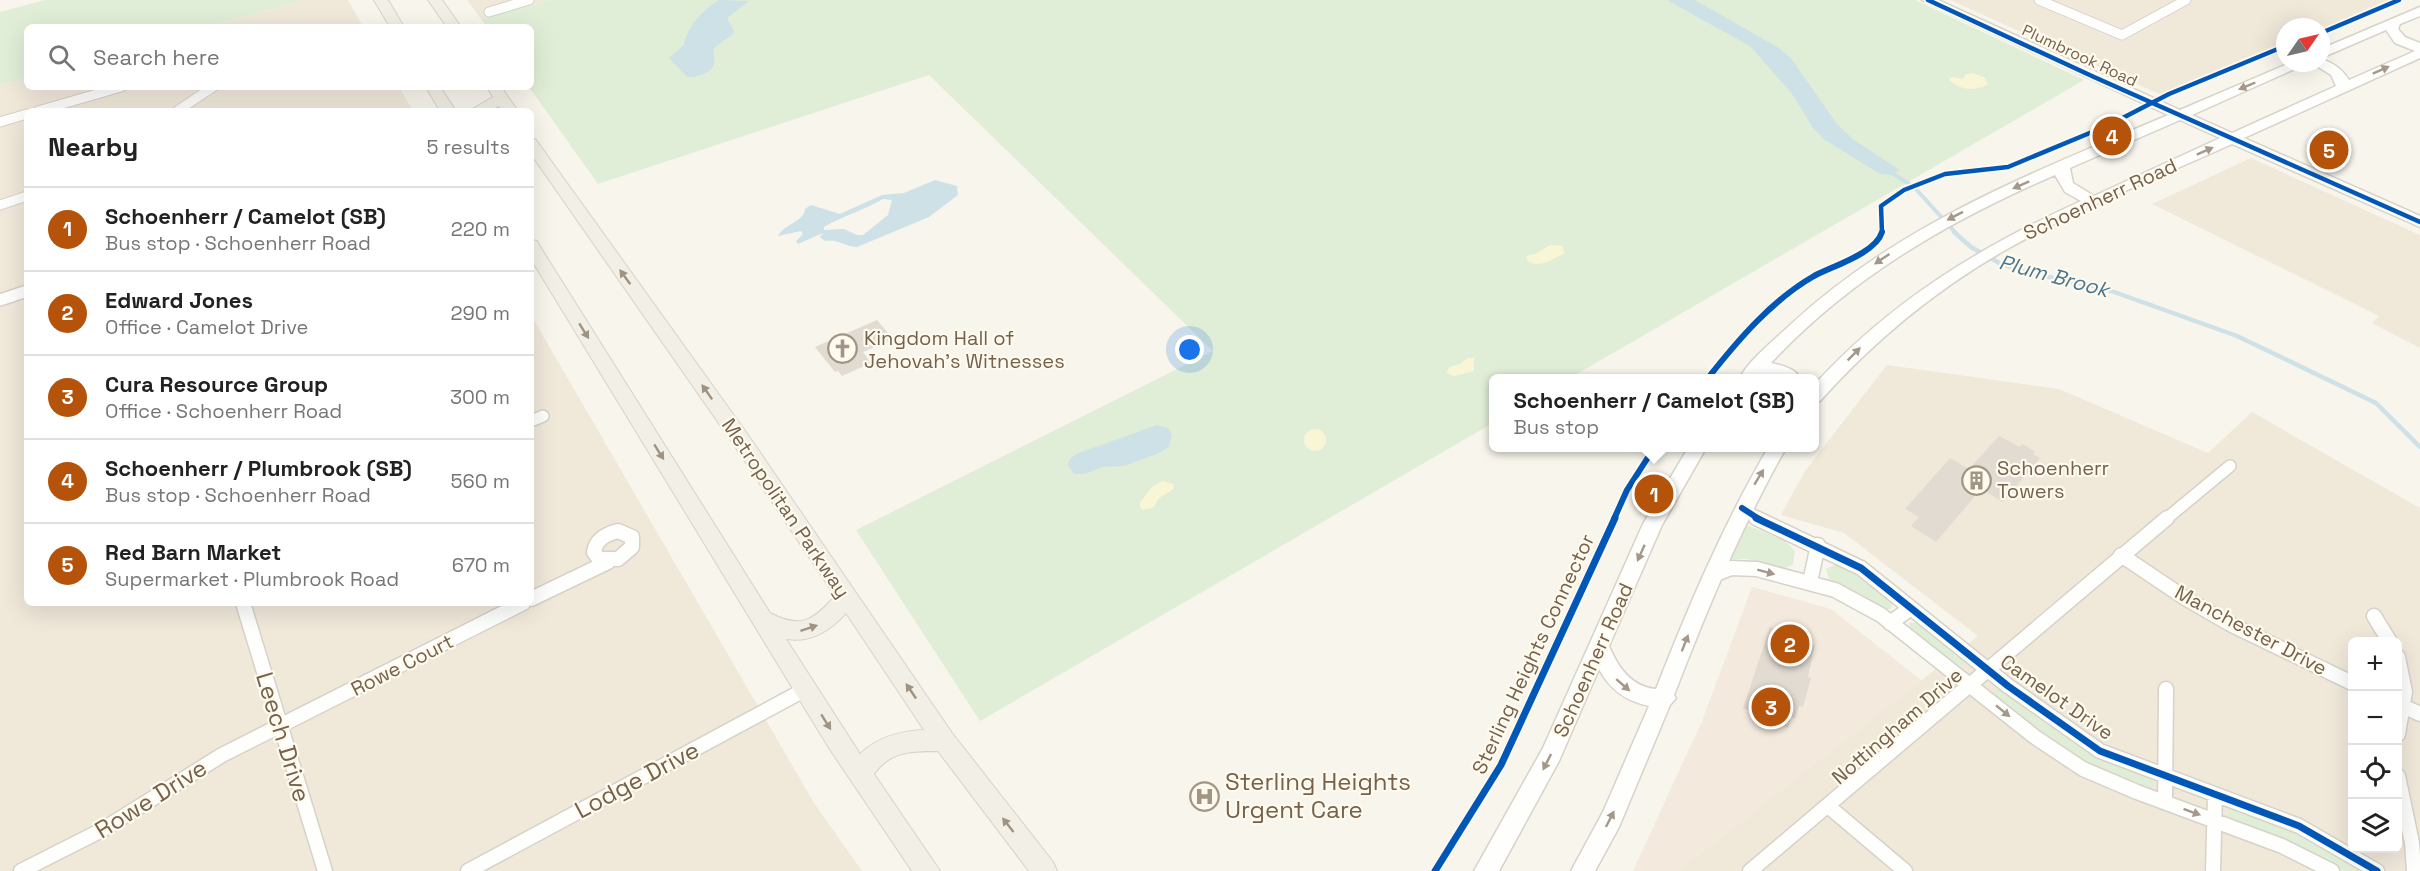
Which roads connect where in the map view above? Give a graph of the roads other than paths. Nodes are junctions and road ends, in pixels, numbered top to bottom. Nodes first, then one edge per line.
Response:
1 (381, 0) edge
2 (529, 0) edge
3 (1928, 0) edge
4 (2039, 0) edge
5 (2186, 0) edge
6 (437, 1) edge
7 (2420, 11) edge
8 (489, 12) dead end
9 (2394, 22) junction
10 (395, 24) edge
11 (452, 24) edge
12 (2420, 48) edge
13 (2330, 50) edge
14 (2420, 53) edge
15 (2330, 69) edge
16 (2280, 72) edge
17 (2343, 88) junction
18 (111, 90) edge
19 (205, 90) edge
20 (435, 90) edge
21 (502, 99) edge
22 (48, 108) edge
23 (181, 108) edge
24 (449, 108) edge
25 (483, 108) edge
26 (24, 115) edge
27 (2180, 115) junction
28 (0, 122) edge
29 (2233, 138) junction
30 (534, 147) edge
31 (2063, 166) junction
32 (534, 167) edge
33 (550, 170) junction
34 (24, 197) edge
35 (2094, 201) junction
36 (0, 205) edge
37 (2420, 222) edge
38 (534, 250) edge
39 (24, 292) edge
40 (0, 300) edge
41 (1753, 373) edge
42 (1784, 374) edge
43 (1819, 392) edge
44 (1694, 452) edge
45 (1775, 452) edge
46 (2230, 466) dead end
47 (1742, 508) junction
48 (1818, 546) junction
49 (594, 552) junction
50 (2121, 555) junction
51 (611, 561) junction
52 (586, 572) junction
53 (1710, 577) junction
54 (1810, 582) junction
55 (847, 597) junction
56 (534, 598) edge
57 (244, 606) edge
58 (518, 606) edge
59 (1911, 608) junction
60 (2374, 616) dead end
61 (762, 619) junction
62 (1890, 623) junction
63 (2387, 637) edge
64 (1599, 647) junction
65 (1988, 669) junction
66 (2402, 672) edge
67 (2348, 681) edge
68 (1969, 684) junction
69 (806, 689) junction
70 (2166, 689) dead end
71 (1665, 698) junction
72 (2402, 700) edge
73 (2402, 706) edge
74 (2420, 714) edge
75 (280, 726) junction
76 (944, 740) junction
77 (859, 775) junction
78 (2165, 776) junction
79 (2215, 795) junction
80 (2402, 798) edge
81 (2165, 802) junction
82 (1828, 806) junction
83 (2214, 820) junction
84 (21, 871) edge
85 (325, 871) edge
86 (468, 871) edge
87 (927, 871) edge
88 (1044, 871) edge
89 (1486, 871) edge
90 (1583, 871) edge
91 (1750, 871) edge
92 (1905, 871) edge
93 (2213, 871) edge
94 (2332, 871) edge
95 (2377, 871) edge
96 (2414, 871) edge

1 - 10 main road
2 - 8 street
3 - 27 main road, Plumbrook Road
4 - 5 street
6 - 11 main road
7 - 9 main road
9 - 12 main road
9 - 13 main road
17 -> 14 main road, Schoenherr Road
15 - 17 main road
16 -> 27 main road
17 - 29 main road, Schoenherr Road
18 - 22 street
19 - 23 street
20 - 24 main road
21 - 25 main road
26 - 28 street
27 - 29 main road, Plumbrook Road
27 - 31 main road
35 -> 29 main road, Schoenherr Road
29 - 37 main road, Plumbrook Road
30 - 33 main road, Metropolitan Parkway
31 - 35 main road
31 -> 41 main road
32 - 33 main road
55 -> 33 main road, Metropolitan Parkway
34 - 36 street
43 -> 35 main road, Schoenherr Road
38 -> 61 main road
39 - 40 street
41 - 42 main road
44 -> 64 main road, Schoenherr Road
47 -> 45 main road
46 - 50 street, Nottingham Drive
47 - 48 street, Camelot Drive
47 - 53 main road
48 - 54 street
48 - 59 street, Camelot Drive
49 - 51 street
49 - 51 street
49 - 52 street
50 - 65 street, Nottingham Drive
50 - 67 street, Manchester Drive
51 - 52 street
52 - 56 street
53 -> 54 street, Camelot Drive
71 -> 53 main road
54 - 62 street, Camelot Drive
61 -> 55 main road
76 -> 55 main road, Metropolitan Parkway
57 - 75 street, Leech Drive
58 - 75 street, Rowe Court
59 - 62 street
59 - 65 street, Camelot Drive
60 - 63 street
61 - 69 main road
62 - 68 street, Camelot Drive
64 -> 71 main road
64 -> 89 main road, Schoenherr Road
65 - 68 street, Nottingham Drive
65 - 78 street, Camelot Drive
66 - 72 street
68 -> 81 street, Camelot Drive
68 - 82 street, Nottingham Drive
69 -> 77 main road
69 - 86 street, Lodge Drive
70 - 78 street
90 -> 71 main road
73 - 74 street
75 - 84 street, Rowe Drive
75 - 85 street, Leech Drive
76 - 77 main road
88 -> 76 main road, Metropolitan Parkway
77 - 87 main road
78 - 79 street, Camelot Drive
78 - 81 street
79 - 83 street
79 - 95 street, Camelot Drive
80 - 96 street
81 -> 83 street, Camelot Drive
82 - 91 street, Nottingham Drive
82 - 92 street
83 - 93 street
83 - 94 street, Camelot Drive

